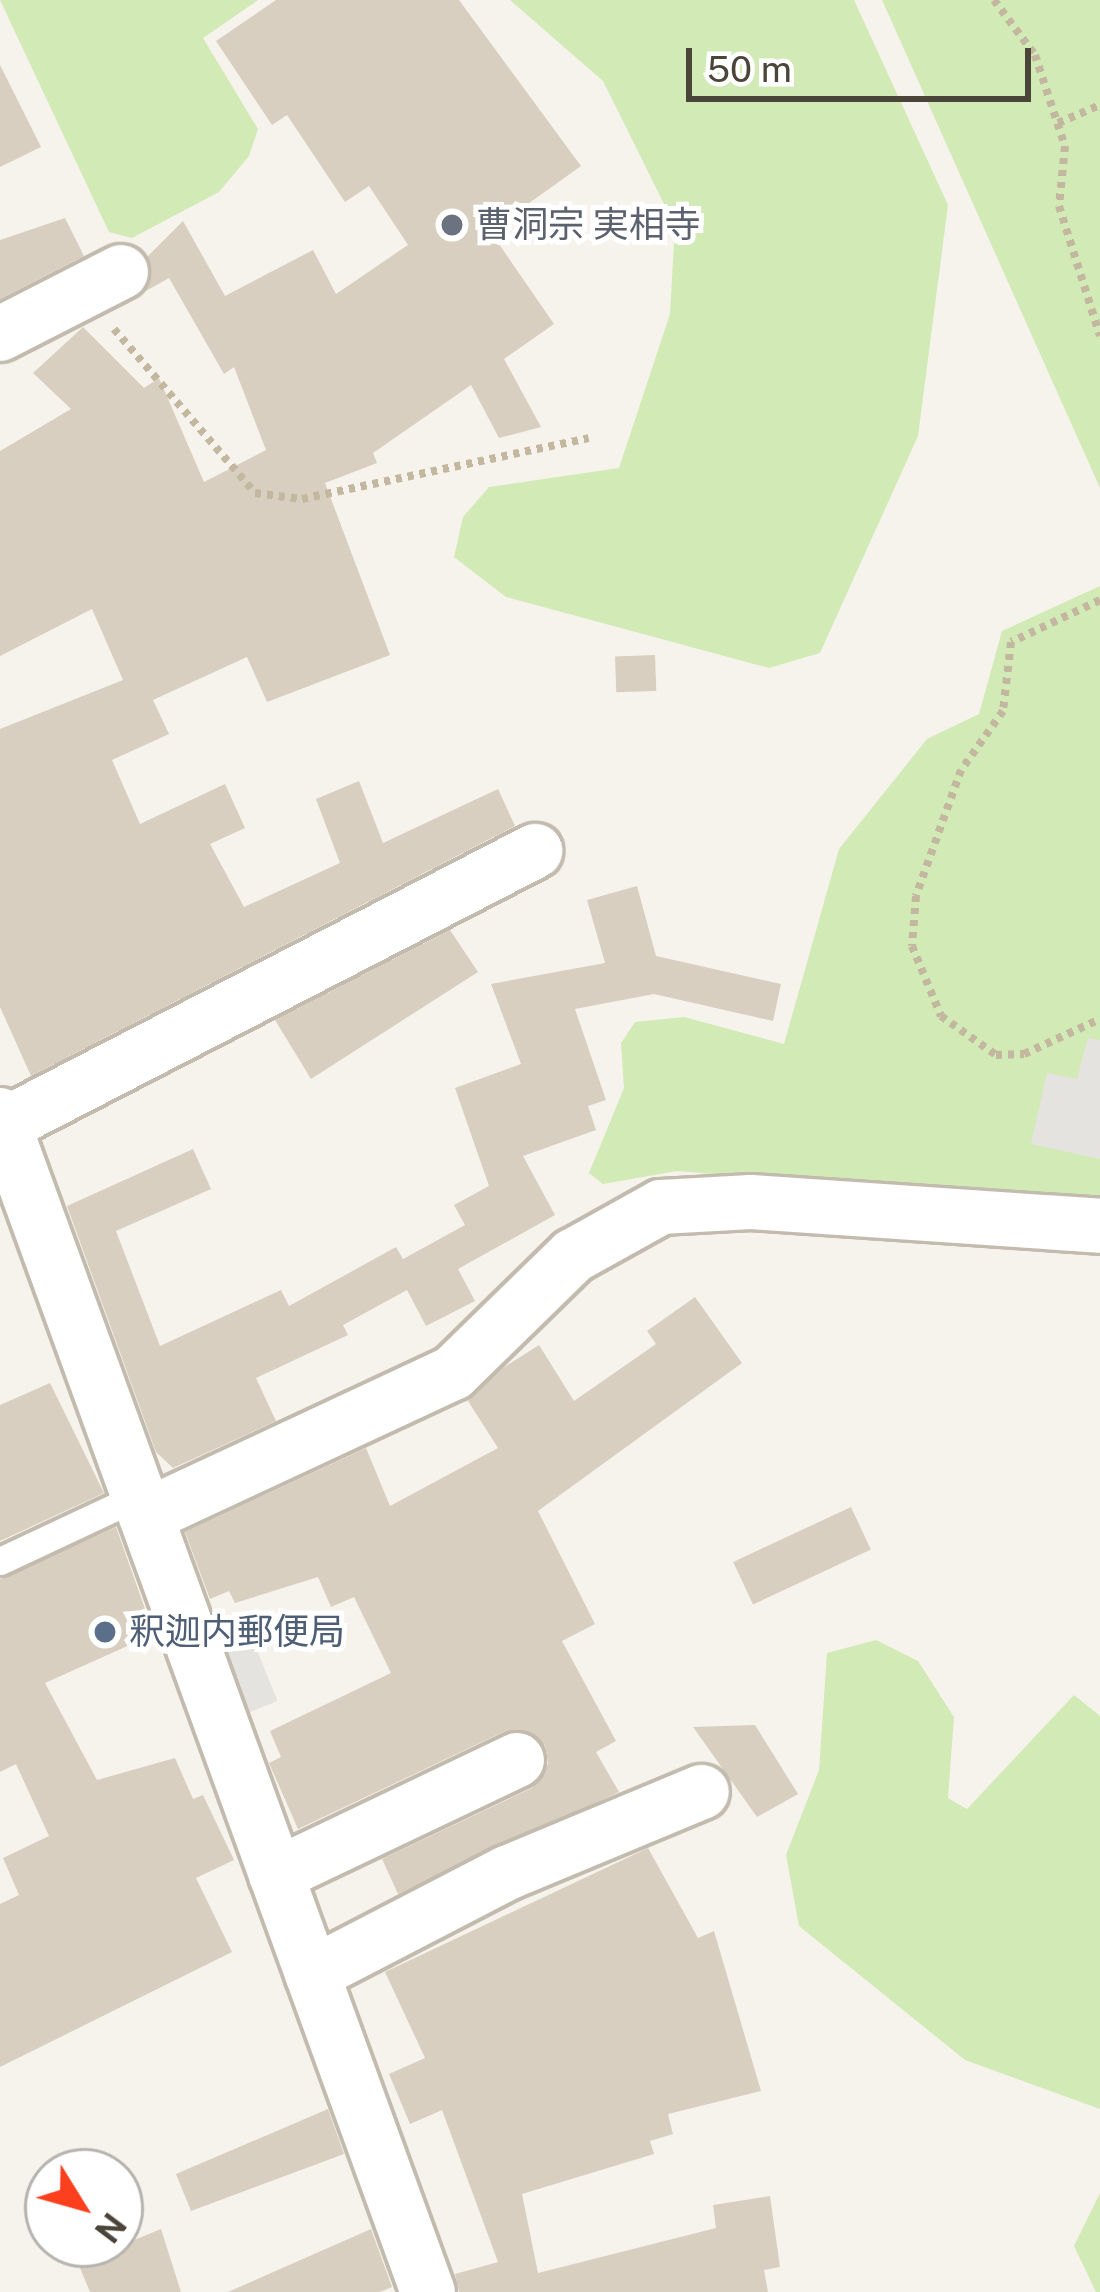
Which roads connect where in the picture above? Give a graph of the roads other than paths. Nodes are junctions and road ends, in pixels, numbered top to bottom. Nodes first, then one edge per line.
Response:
1 (102, 282) road end
2 (0, 334) edge
3 (535, 851) dead end
4 (2, 1120) edge
5 (1100, 1226) edge
6 (142, 1506) junction
7 (0, 1561) edge
8 (517, 1760) dead end
9 (702, 1792) dead end
10 (277, 1875) junction
11 (312, 1973) junction
12 (428, 2292) edge

1 - 2 street
3 - 4 street
4 - 6 street
5 - 6 street
6 - 7 lane
6 - 10 street
8 - 10 street
9 - 11 street
10 - 11 street
11 - 12 street

